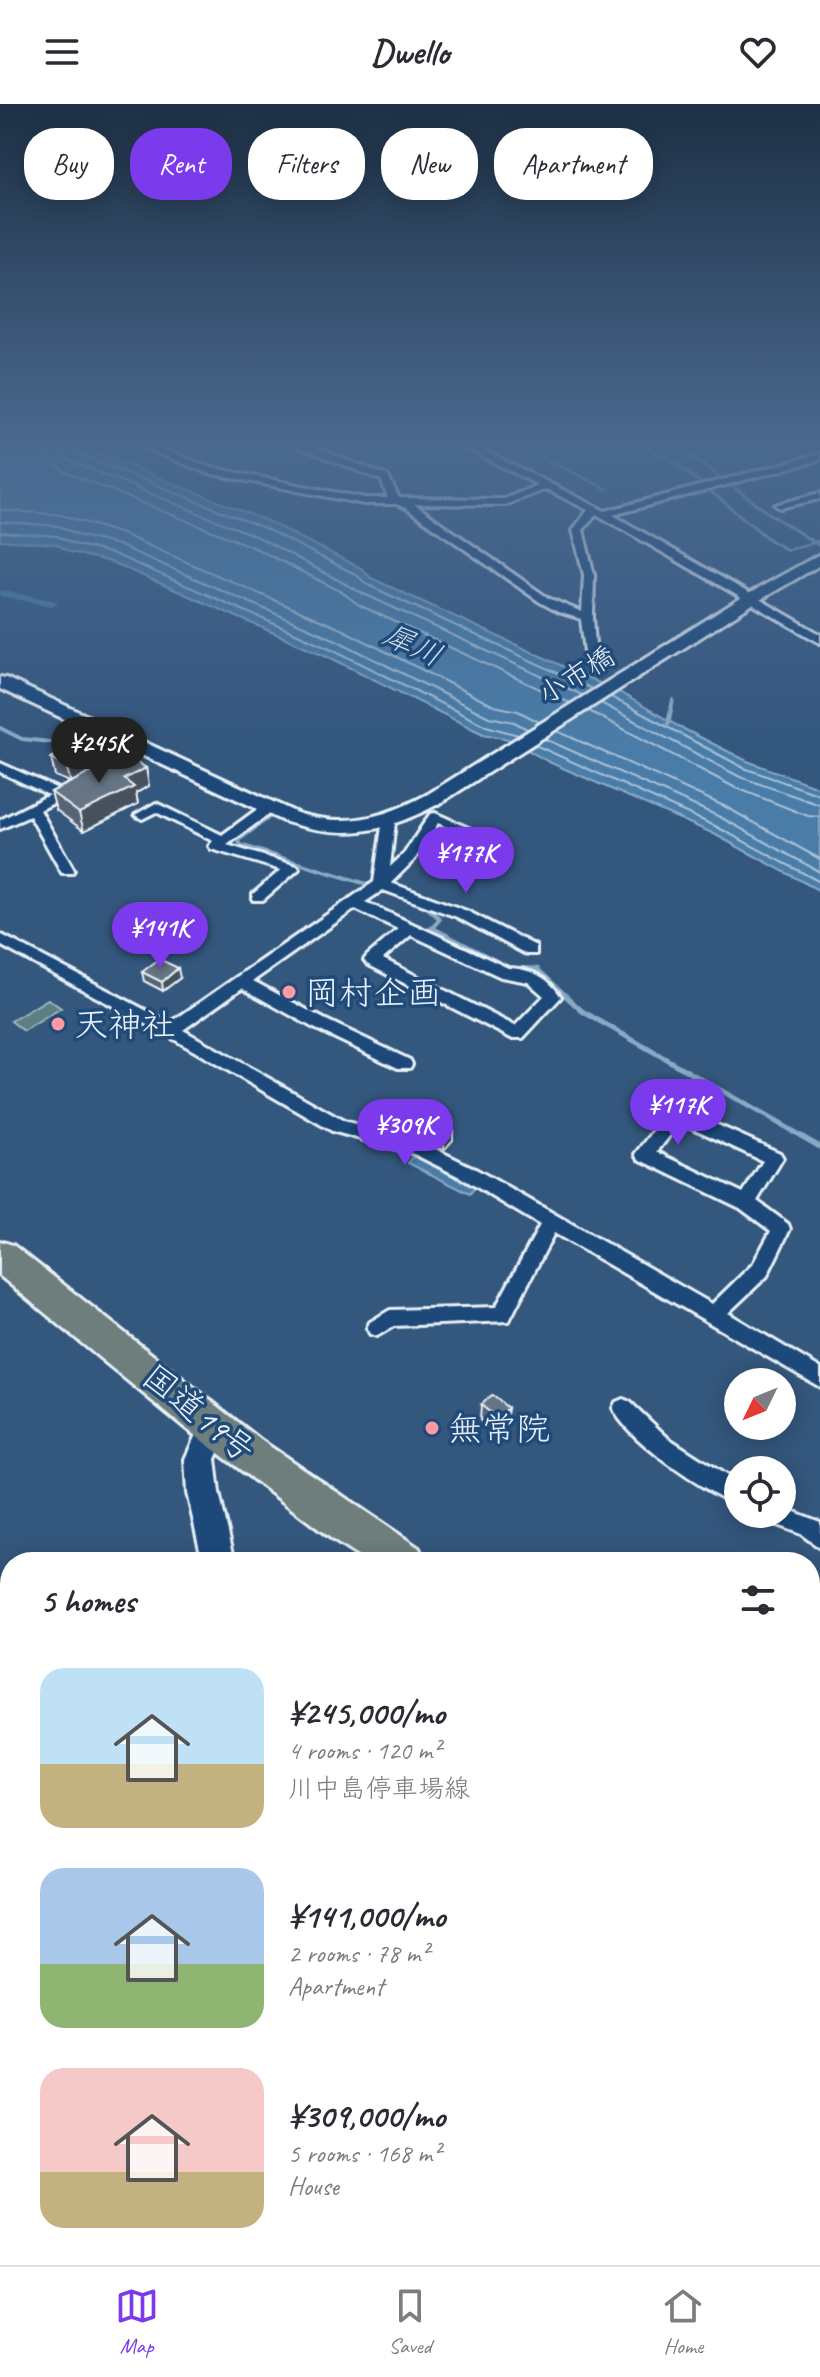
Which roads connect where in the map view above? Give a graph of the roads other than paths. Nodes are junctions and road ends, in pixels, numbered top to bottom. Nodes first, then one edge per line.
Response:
1 (459, 542) edge
2 (581, 542) edge
3 (650, 542) edge
4 (818, 560) edge
5 (749, 600) junction
6 (587, 617) junction
7 (820, 639) edge
8 (590, 658) dead end
9 (0, 682) edge
10 (0, 767) edge
11 (85, 784) edge
12 (59, 795) junction
13 (32, 808) junction
14 (268, 808) junction
15 (142, 815) dead end
16 (388, 822) junction
17 (0, 825) edge
18 (477, 835) dead end
19 (224, 841) junction
20 (67, 870) dead end
21 (381, 884) junction
22 (258, 897) dead end
23 (353, 902) junction
24 (410, 927) junction
25 (0, 939) edge
26 (531, 950) dead end
27 (241, 981) junction
28 (171, 1030) junction
29 (404, 1064) dead end
30 (746, 1203) junction
31 (551, 1221) junction
32 (0, 1255) edge
33 (713, 1315) junction
34 (377, 1328) dead end
35 (820, 1378) edge
36 (623, 1408) dead end
37 (214, 1429) junction
38 (724, 1486) edge
39 (796, 1522) edge
40 (820, 1537) edge
41 (217, 1552) edge
42 (389, 1552) edge

1 - 6 street
2 - 6 street
3 - 5 street
4 - 5 main road, 小市橋
5 - 7 street
5 - 16 main road, 小市橋
6 - 8 street
9 - 14 main road, 小市橋
10 - 12 street
11 - 12 street
12 - 13 street
13 - 17 street
13 - 20 street
14 - 16 main road, 小市橋
14 - 19 street
15 - 19 street
16 - 21 street
18 - 21 street
19 - 22 street
21 - 23 street
21 - 26 street
23 - 24 street
23 - 27 street
24 - 24 street
25 - 28 street
27 - 28 street
27 - 29 street
28 - 31 street
30 - 30 street
30 - 33 street
31 - 33 street
31 - 34 street
32 - 37 highway, 国道19号
33 - 35 street
36 - 38 street
37 - 41 main road
37 - 42 highway, 国道19号
39 - 40 street

